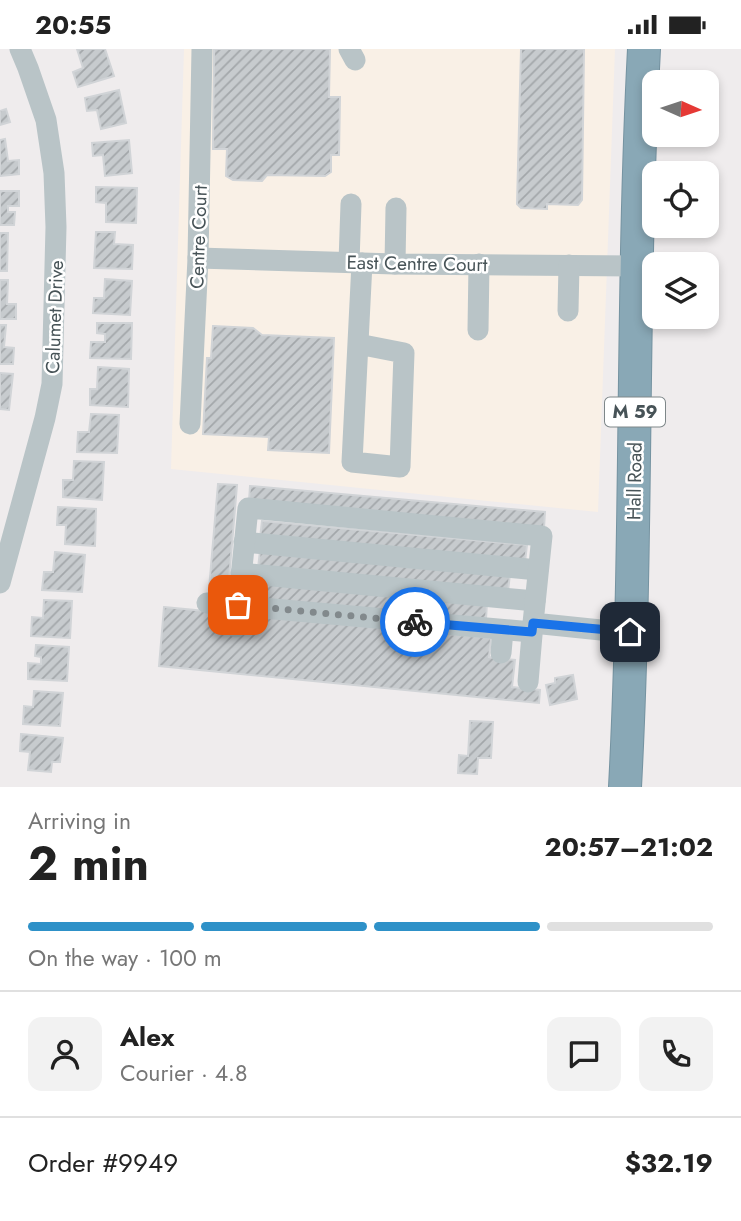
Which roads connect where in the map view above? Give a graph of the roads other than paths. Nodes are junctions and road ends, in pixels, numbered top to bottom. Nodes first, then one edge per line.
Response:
1 (20, 49) edge
2 (202, 49) edge
3 (644, 49) edge
4 (351, 204) dead end
5 (396, 208) dead end
6 (198, 258) junction
7 (356, 262) junction
8 (394, 264) junction
9 (480, 264) junction
10 (569, 265) junction
11 (636, 266) junction
12 (568, 311) dead end
13 (478, 330) dead end
14 (358, 344) junction
15 (190, 424) dead end
16 (244, 542) junction
17 (538, 570) junction
18 (241, 573) junction
19 (0, 583) edge
20 (535, 601) junction
21 (207, 603) dead end
22 (238, 605) junction
23 (236, 627) dead end
24 (532, 628) junction
25 (503, 630) junction
26 (630, 632) junction
27 (501, 653) dead end
28 (528, 681) dead end
29 (625, 787) edge

1 - 19 street, Calumet Drive
2 - 6 street, Centre Court
3 - 11 highway, Hall Road / M 59
4 - 7 street
5 - 8 street
6 - 7 street, East Centre Court
6 - 15 street, Centre Court
7 - 8 street, East Centre Court
7 - 14 street
8 - 9 street, East Centre Court
9 - 10 street, East Centre Court
9 - 13 street
10 - 11 street, East Centre Court
10 - 12 street
11 - 26 highway, Hall Road / M 59
14 - 14 street
16 - 17 street
16 - 17 street
16 - 18 street
17 - 20 street
18 - 20 street
18 - 22 street
20 - 24 street
21 - 22 street
22 - 23 street
22 - 25 street
24 - 25 street
24 - 26 street
24 - 28 street
25 - 27 street
26 - 29 highway, Hall Road / M 59

